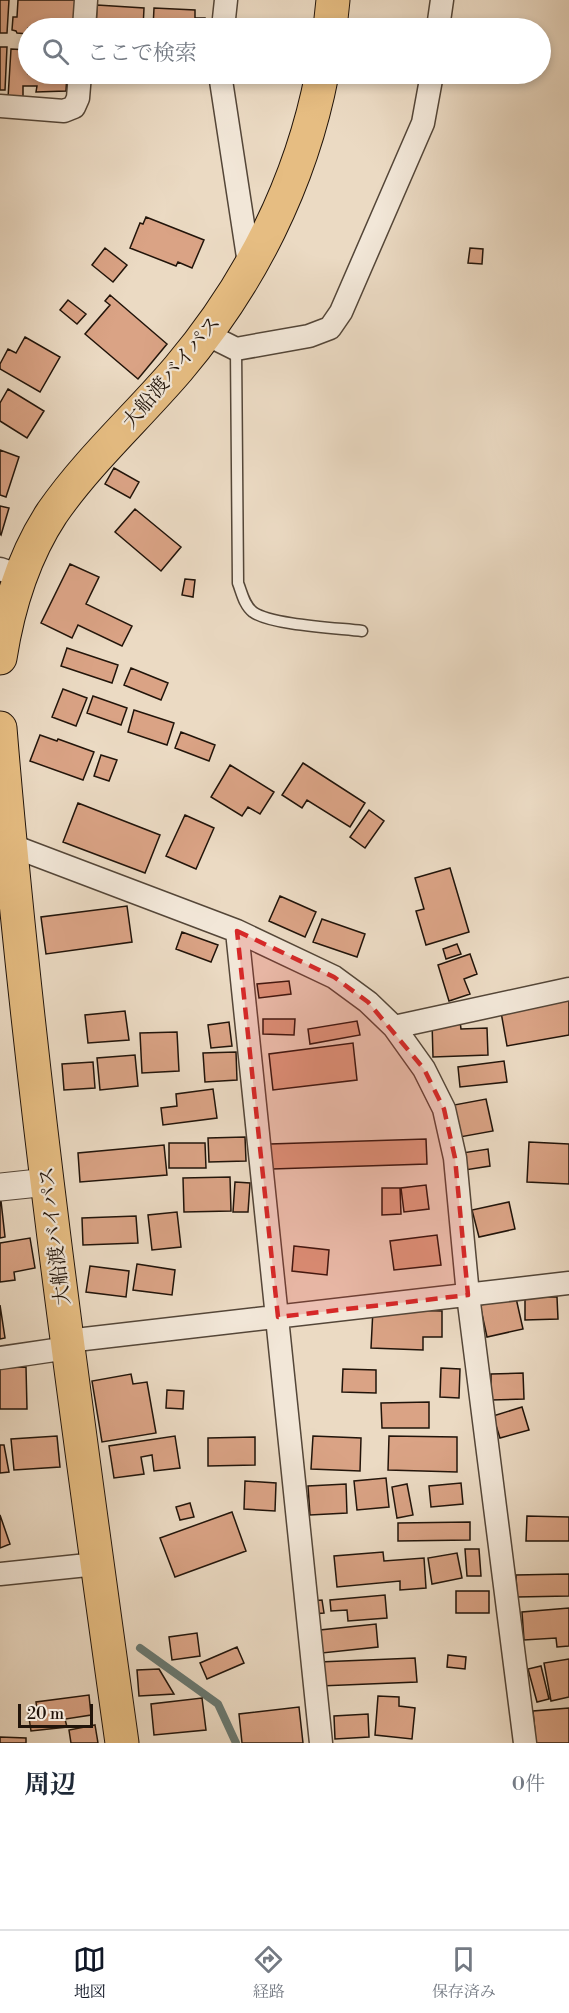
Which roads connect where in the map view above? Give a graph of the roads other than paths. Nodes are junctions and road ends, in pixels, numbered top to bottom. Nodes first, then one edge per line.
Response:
1 (86, 0) edge
2 (226, 0) edge
3 (333, 0) edge
4 (442, 0) edge
5 (85, 18) edge
6 (224, 18) edge
7 (331, 18) edge
8 (439, 18) edge
9 (79, 84) edge
10 (222, 84) edge
11 (319, 84) edge
12 (430, 84) edge
13 (0, 106) edge
14 (250, 270) junction
15 (206, 334) junction
16 (236, 349) junction
17 (10, 573) edge
18 (362, 631) dead end
19 (0, 658) edge
20 (0, 728) edge
21 (5, 846) edge
22 (237, 931) junction
23 (569, 989) edge
24 (394, 1027) junction
25 (48, 1182) junction
26 (0, 1187) edge
27 (569, 1283) edge
28 (468, 1295) junction
29 (278, 1317) junction
30 (67, 1345) junction
31 (0, 1358) edge
32 (97, 1564) junction
33 (0, 1574) edge
34 (122, 1743) edge
35 (321, 1743) edge
36 (525, 1743) edge

1 - 5 street
2 - 6 street
3 - 7 highway
4 - 8 street
9 - 13 street
10 - 14 street
11 - 14 highway, 大船渡バイパス
12 - 16 street
14 - 15 highway, 大船渡バイパス
15 - 16 street
15 - 17 highway, 大船渡バイパス
16 - 18 lane
17 - 19 highway, 大船渡バイパス
20 - 21 highway, 大船渡バイパス
21 - 22 street
21 - 25 highway, 大船渡バイパス
22 - 24 street
22 - 29 street
23 - 24 street
24 - 28 street
25 - 26 street
25 - 30 highway, 大船渡バイパス
27 - 28 street
28 - 29 street
28 - 36 street
29 - 30 street
29 - 35 street
30 - 31 street
30 - 32 highway, 大船渡バイパス
32 - 33 street
32 - 34 highway, 大船渡バイパス

